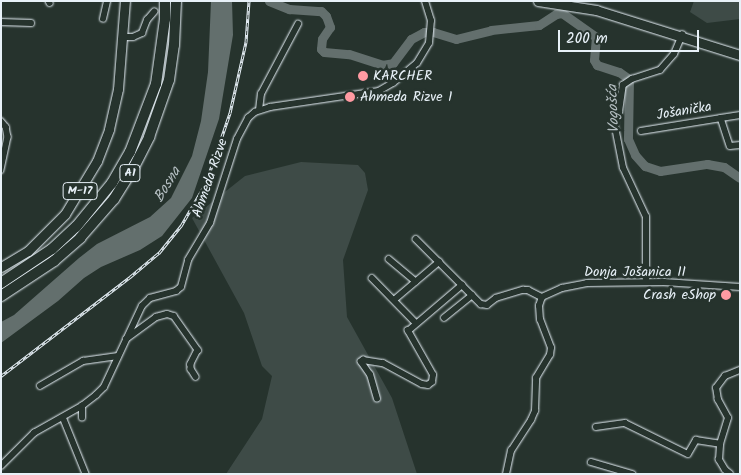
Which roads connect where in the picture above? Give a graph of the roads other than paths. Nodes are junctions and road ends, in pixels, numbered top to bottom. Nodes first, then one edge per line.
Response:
1 (107, 1) edge
2 (125, 1) edge
3 (165, 1) edge
4 (426, 1) edge
5 (538, 1) edge
6 (181, 2) edge
7 (154, 12) dead end
8 (103, 19) dead end
9 (1, 22) edge
10 (31, 23) dead end
11 (298, 24) dead end
12 (682, 35) junction
13 (123, 37) junction
14 (740, 55) edge
15 (259, 110) junction
16 (740, 115) edge
17 (721, 118) junction
18 (1, 121) edge
19 (641, 131) dead end
20 (740, 145) edge
21 (1, 170) edge
22 (416, 239) dead end
23 (389, 259) dead end
24 (439, 262) junction
25 (1, 267) edge
26 (372, 278) dead end
27 (1, 282) edge
28 (416, 282) junction
29 (646, 282) junction
30 (462, 285) junction
31 (740, 287) edge
32 (472, 295) junction
33 (1, 296) edge
34 (542, 297) junction
35 (394, 300) junction
36 (444, 318) dead end
37 (416, 323) junction
38 (126, 339) junction
39 (118, 356) junction
40 (740, 370) edge
41 (196, 377) dead end
42 (40, 386) dead end
43 (377, 399) dead end
44 (82, 406) junction
45 (63, 417) junction
46 (82, 418) dead end
47 (596, 426) dead end
48 (720, 444) junction
49 (591, 462) dead end
50 (1, 466) edge
51 (726, 473) edge
52 (86, 474) edge
53 (506, 474) edge
54 (632, 474) edge

1 - 8 street
2 - 13 main road, M-17
3 - 27 highway, A1
4 - 15 street
5 - 12 main road
6 - 33 highway, A1
7 - 13 street
9 - 10 street
11 - 15 street
12 - 14 main road
12 - 29 street
13 - 25 main road, M-17
15 - 38 street, Ahmeda Rizve
16 - 17 street
17 - 19 street, Jošanička
17 - 20 street, Jošanička
18 - 21 street
22 - 24 street
23 - 28 street
24 - 28 street
24 - 30 street
26 - 35 street
28 - 35 street
29 - 31 street, Donja Jošanica II
29 - 34 street, Donja Jošanica II
30 - 32 street
30 - 37 street
32 - 34 street
32 - 36 street
34 - 53 street
35 - 37 street
37 - 43 street
38 - 39 street, Ahmeda Rizve
38 - 41 street
39 - 42 street
39 - 44 street, Ahmeda Rizve
40 - 48 street
44 - 45 street, Ahmeda Rizve
44 - 46 street
45 - 50 street, Ahmeda Rizve
45 - 52 street
47 - 48 street
48 - 51 street
49 - 54 street

